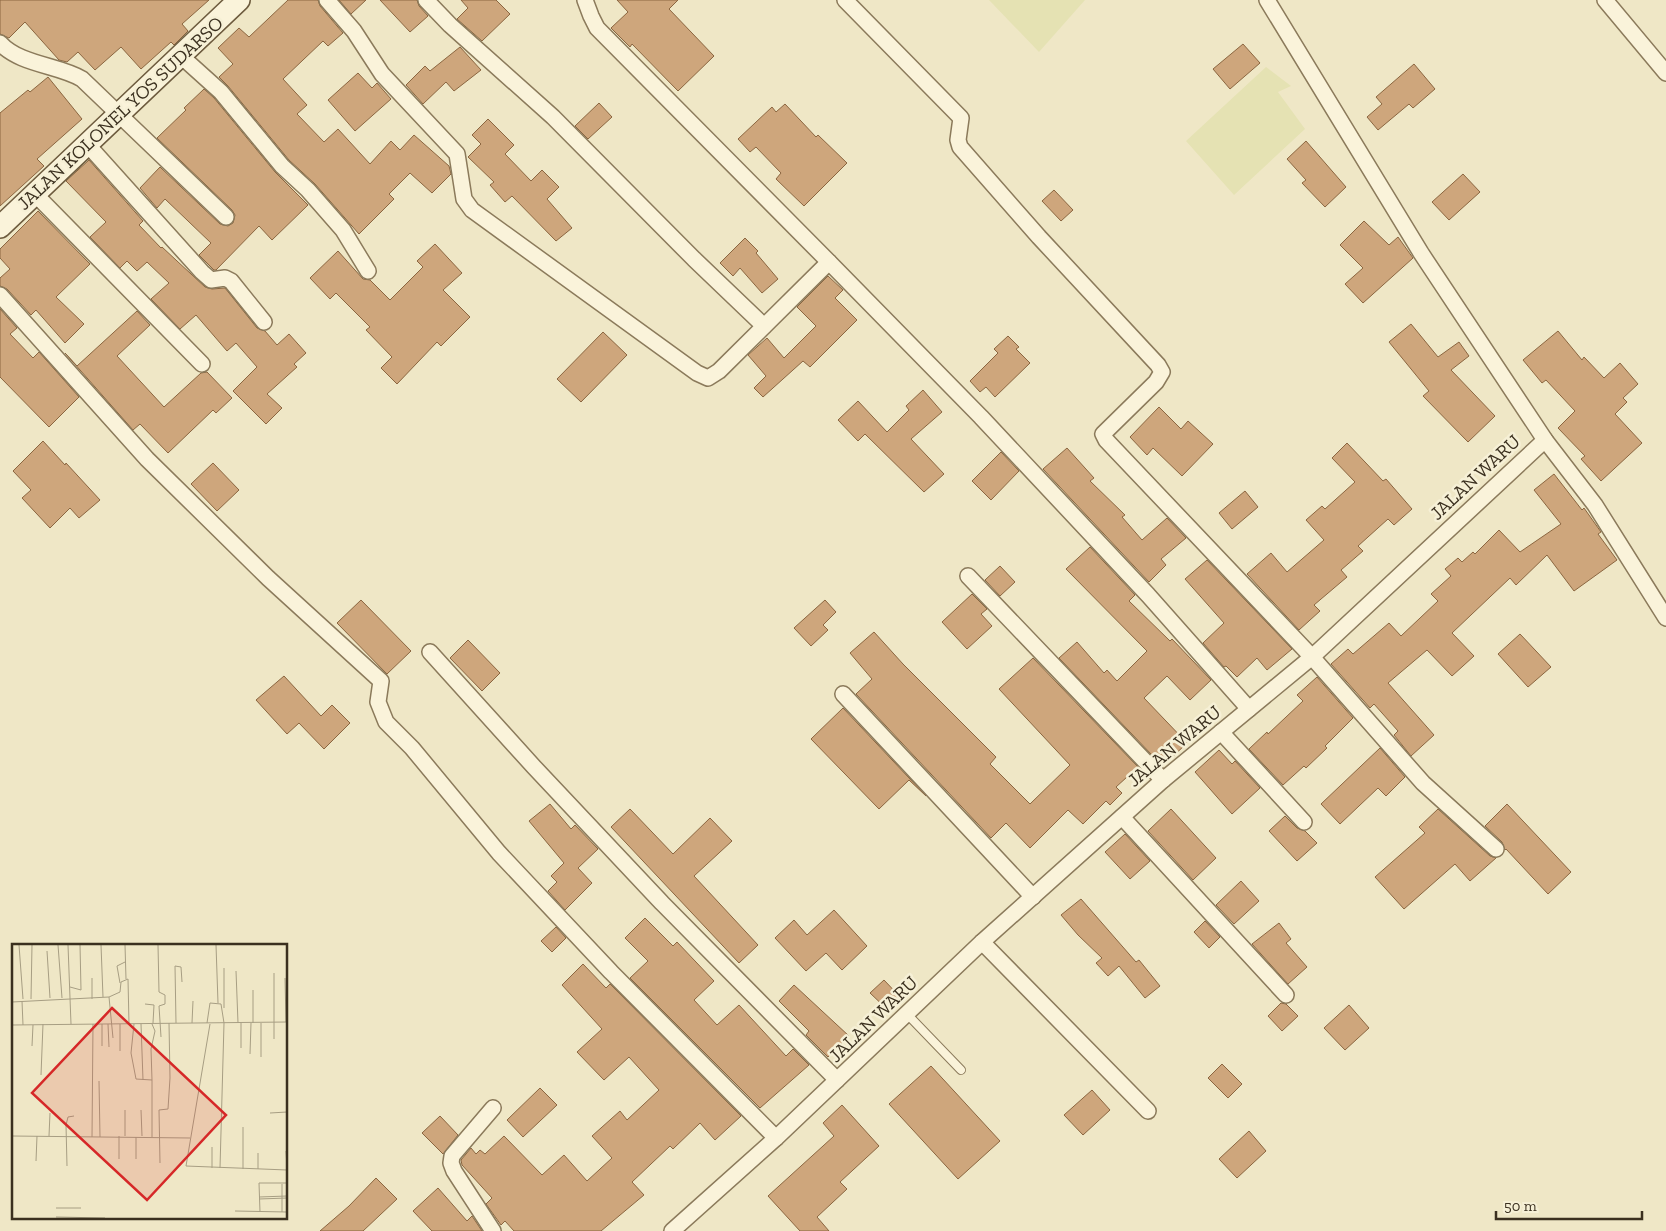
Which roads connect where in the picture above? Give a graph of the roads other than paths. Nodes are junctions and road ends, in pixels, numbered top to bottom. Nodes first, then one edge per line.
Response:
1 (239, 0) edge
2 (327, 0) edge
3 (426, 0) edge
4 (585, 0) edge
5 (844, 0) edge
6 (1268, 0) edge
7 (1606, 0) edge
8 (0, 43) edge
9 (181, 56) junction
10 (1666, 73) edge
11 (119, 114) junction
12 (87, 144) junction
13 (35, 194) junction
14 (226, 217) dead end
15 (0, 227) edge
16 (828, 262) junction
17 (368, 270) dead end
18 (0, 295) edge
19 (264, 322) dead end
20 (764, 326) junction
21 (202, 364) dead end
22 (1545, 440) junction
23 (968, 576) dead end
24 (1666, 618) edge
25 (430, 652) dead end
26 (1312, 657) junction
27 (843, 694) dead end
28 (1249, 709) junction
29 (1221, 732) junction
30 (1163, 780) junction
31 (1122, 817) junction
32 (1304, 822) dead end
33 (1496, 849) dead end
34 (1033, 897) junction
35 (982, 942) junction
36 (1286, 995) dead end
37 (906, 1014) junction
38 (960, 1070) dead end
39 (837, 1080) junction
40 (493, 1108) dead end
41 (1148, 1112) dead end
42 (776, 1138) junction
43 (493, 1231) edge
44 (672, 1231) edge

1 - 9 street, JALAN KOLONEL YOS SUDARSO
2 - 20 street
3 - 20 street
4 - 16 street
5 - 26 street
6 - 22 street
7 - 10 street
8 - 11 street
9 - 11 street, JALAN KOLONEL YOS SUDARSO
9 - 17 street
11 - 12 street, JALAN KOLONEL YOS SUDARSO
11 - 14 street
12 - 13 street, JALAN KOLONEL YOS SUDARSO
12 - 19 street
13 - 15 street, JALAN KOLONEL YOS SUDARSO
13 - 21 street
16 - 20 street
16 - 28 street
18 - 42 street
22 - 24 street, JALAN WARU
22 - 26 street, JALAN WARU
23 - 30 street
25 - 39 street
26 - 28 street, JALAN WARU
26 - 33 street
27 - 34 street
28 - 29 street, JALAN WARU
29 - 30 street, JALAN WARU
29 - 32 street
30 - 31 street, JALAN WARU
31 - 34 street, JALAN WARU
31 - 36 street
34 - 35 street, JALAN WARU
35 - 37 street, JALAN WARU
35 - 41 street
37 - 38 lane
37 - 39 street, JALAN WARU
39 - 42 street, JALAN WARU
40 - 43 street
42 - 44 street, JALAN WARU

